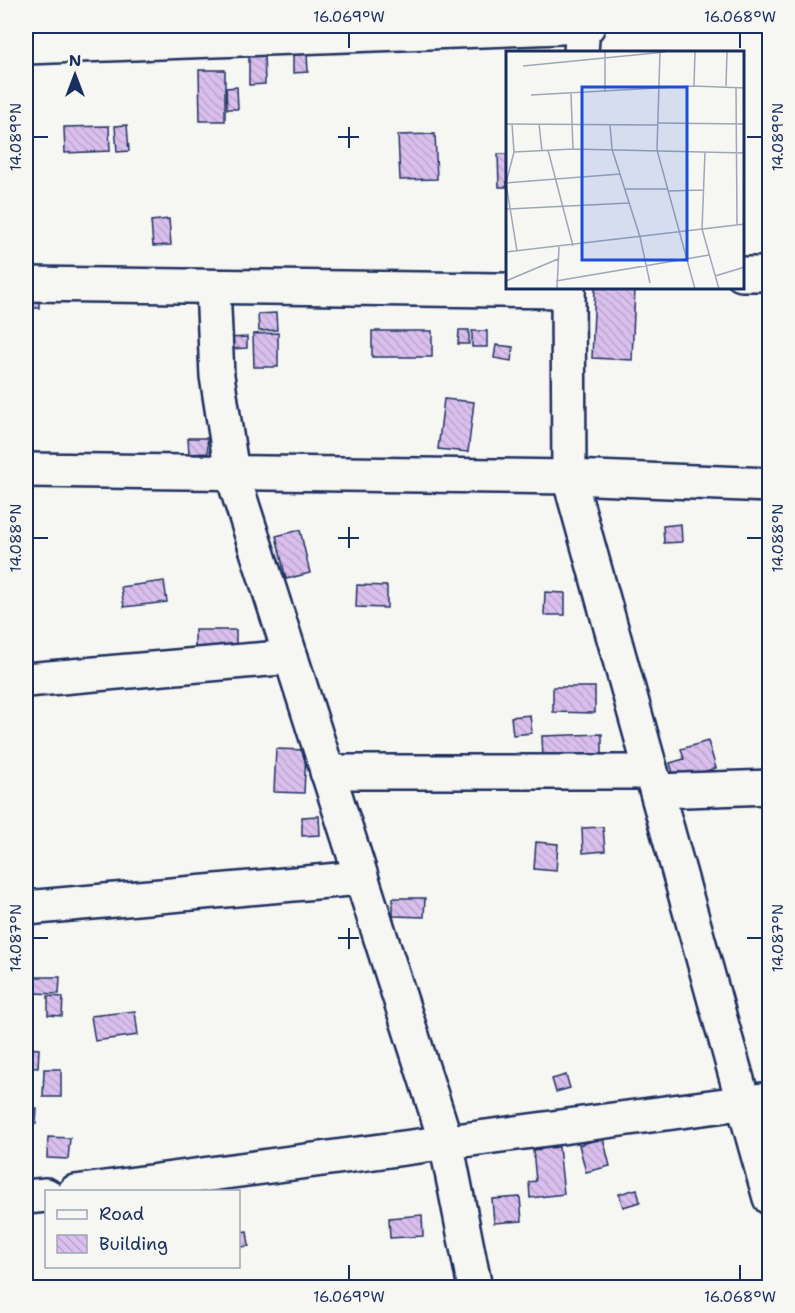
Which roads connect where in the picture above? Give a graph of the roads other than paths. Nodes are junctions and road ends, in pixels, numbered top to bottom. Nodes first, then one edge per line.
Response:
1 (585, 26) edge
2 (177, 33) edge
3 (26, 47) edge
4 (581, 51) edge
5 (744, 274) edge
6 (770, 274) edge
7 (26, 284) edge
8 (213, 287) junction
9 (506, 289) edge
10 (568, 290) edge
11 (26, 470) edge
12 (232, 473) junction
13 (569, 477) junction
14 (770, 485) edge
15 (291, 657) junction
16 (26, 680) edge
17 (327, 772) junction
18 (654, 782) junction
19 (770, 788) edge
20 (362, 878) junction
21 (26, 908) edge
22 (756, 1100) edge
23 (446, 1142) junction
24 (83, 1190) edge
25 (45, 1195) edge
26 (26, 1197) edge
27 (770, 1198) edge
28 (475, 1287) edge

1 - 2 street
1 - 4 street
2 - 3 street
5 - 6 street
7 - 8 street
8 - 9 street
8 - 12 street
10 - 13 street
11 - 12 street
12 - 13 street
12 - 15 street
13 - 14 street
13 - 18 street
15 - 16 street
15 - 17 street
17 - 18 street
17 - 20 street
18 - 19 street
18 - 22 street
20 - 21 street
20 - 23 street
22 - 23 street
22 - 27 street
23 - 24 street
23 - 28 street
25 - 26 street

